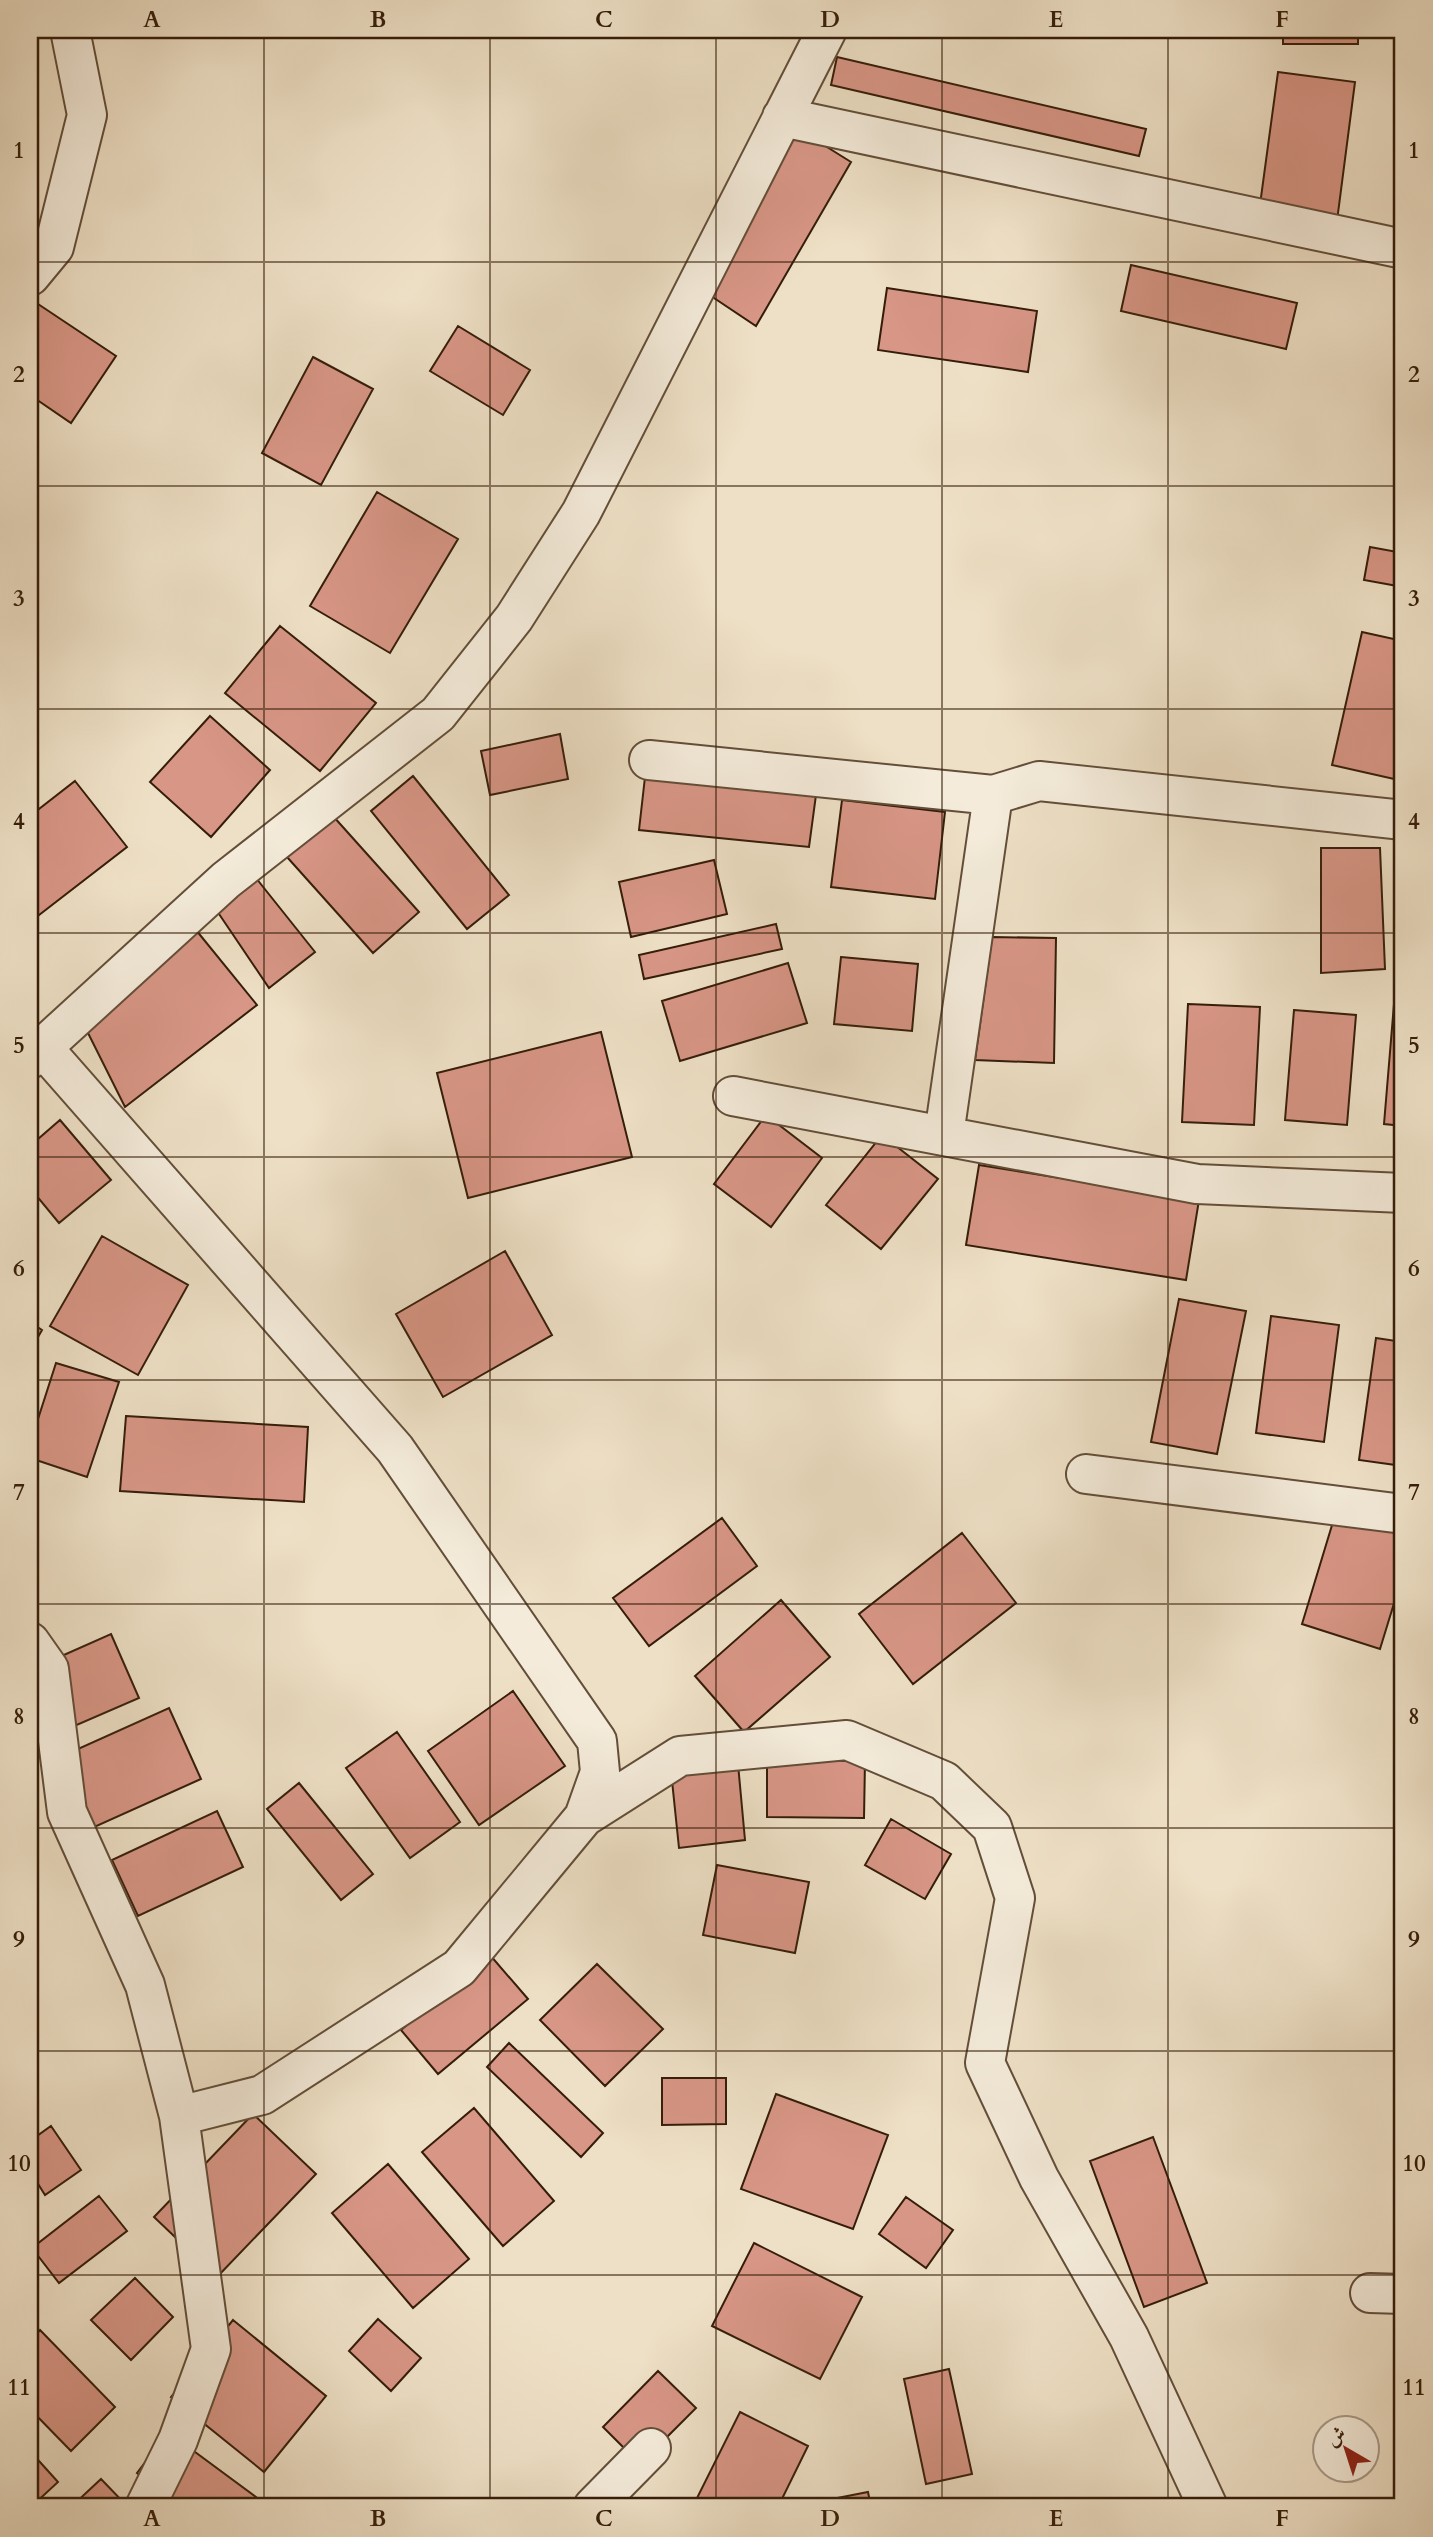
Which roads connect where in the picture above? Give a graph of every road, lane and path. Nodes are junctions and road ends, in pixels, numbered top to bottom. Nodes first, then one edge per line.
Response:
1 (70, 30) edge
2 (827, 30) edge
3 (782, 117) junction
4 (1403, 249) edge
5 (30, 276) edge
6 (649, 760) dead end
7 (993, 795) junction
8 (1403, 820) edge
9 (36, 1053) edge
10 (733, 1096) dead end
11 (944, 1135) junction
12 (1403, 1193) edge
13 (1086, 1474) dead end
14 (1403, 1514) edge
15 (30, 1643) edge
16 (584, 1817) junction
17 (179, 2116) junction
18 (651, 2448) dead end
19 (145, 2507) edge
20 (593, 2507) edge
21 (1208, 2507) edge

1 - 5 street
2 - 3 street
3 - 4 street
3 - 9 street
6 - 7 street
7 - 8 street
7 - 11 street
9 - 16 street
10 - 11 street
11 - 12 street
13 - 14 street
15 - 17 street
16 - 17 street
16 - 21 street
17 - 19 street
18 - 20 street

